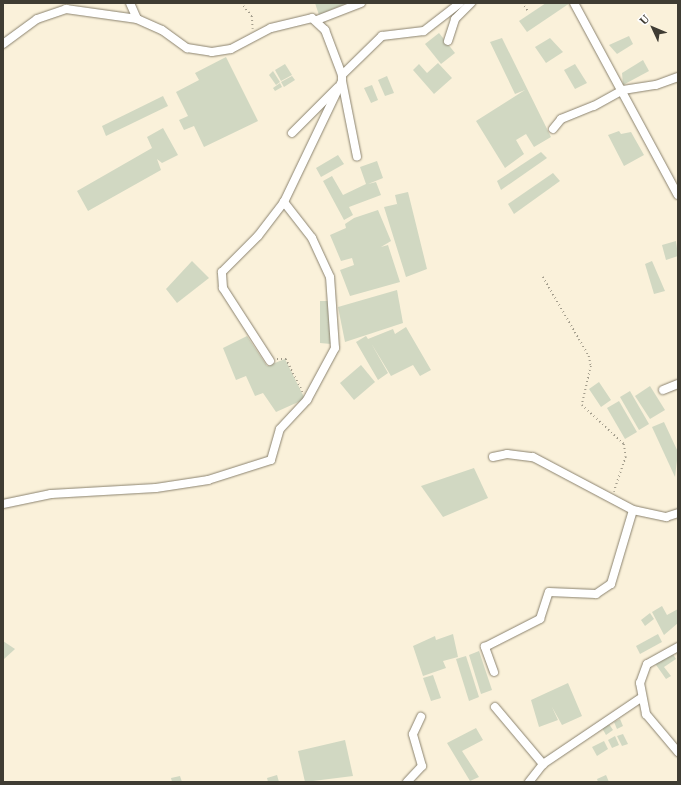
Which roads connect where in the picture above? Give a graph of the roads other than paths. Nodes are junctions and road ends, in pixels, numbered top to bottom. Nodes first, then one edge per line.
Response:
1 (130, 3) edge
2 (361, 3) edge
3 (460, 3) edge
4 (471, 3) edge
5 (574, 3) edge
6 (137, 19) junction
7 (317, 20) junction
8 (448, 41) dead end
9 (3, 44) edge
10 (678, 77) edge
11 (342, 80) junction
12 (623, 90) junction
13 (553, 129) dead end
14 (292, 133) dead end
15 (357, 157) dead end
16 (678, 195) edge
17 (284, 202) junction
18 (270, 361) road end
19 (678, 384) edge
20 (663, 390) dead end
21 (493, 457) dead end
22 (3, 504) edge
23 (632, 510) junction
24 (678, 512) edge
25 (678, 647) edge
26 (494, 672) dead end
27 (641, 698) junction
28 (495, 707) dead end
29 (421, 717) dead end
30 (678, 752) edge
31 (542, 764) junction
32 (407, 782) edge
33 (529, 782) edge

1 - 6 street
2 - 7 street
3 - 11 street
4 - 8 street
5 - 12 street
6 - 7 street
6 - 9 street
7 - 11 street
10 - 12 street
11 - 14 street
11 - 15 street
11 - 17 street
12 - 13 street
12 - 16 street
17 - 18 street
17 - 22 street
19 - 20 street
21 - 23 street
23 - 24 street
23 - 26 street
25 - 27 street
27 - 30 street
27 - 31 street
28 - 31 street
29 - 32 street
31 - 33 street

